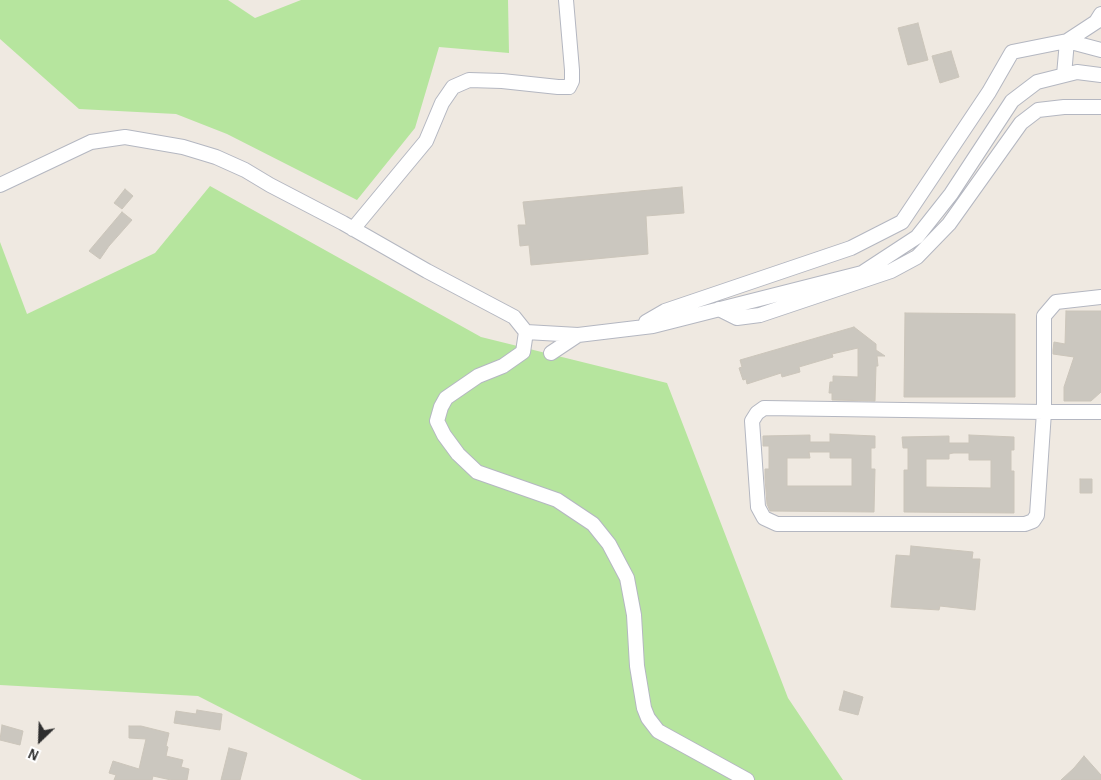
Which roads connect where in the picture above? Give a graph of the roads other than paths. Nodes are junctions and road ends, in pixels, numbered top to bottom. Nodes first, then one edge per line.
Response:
1 (566, 0) edge
2 (1101, 14) edge
3 (1067, 41) junction
4 (1101, 50) edge
5 (1064, 75) junction
6 (1101, 75) edge
7 (1101, 107) edge
8 (0, 185) edge
9 (353, 229) junction
10 (1101, 297) edge
11 (719, 309) junction
12 (634, 328) junction
13 (526, 332) junction
14 (578, 335) junction
15 (551, 353) dead end
16 (1044, 412) junction
17 (1101, 412) edge
18 (747, 780) edge

1 - 9 street
2 - 3 street
3 - 4 street
3 - 5 street
3 - 12 street
5 - 6 street
5 - 11 street
7 - 11 street
8 - 9 street
9 - 13 street
10 - 16 street
11 - 12 street
12 - 14 street
13 - 14 street
13 - 18 street
14 - 15 street
16 - 16 street
16 - 17 street

